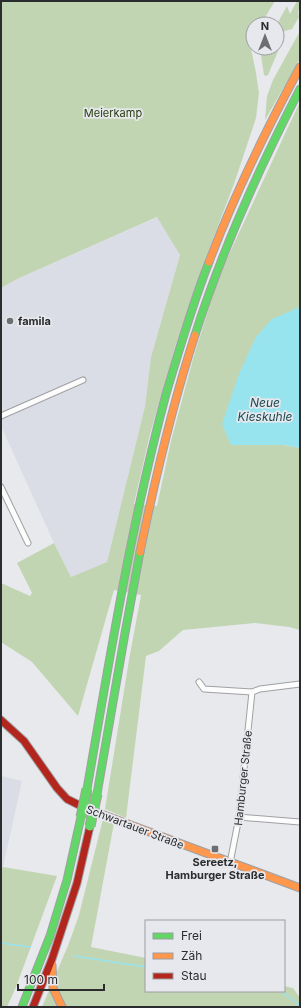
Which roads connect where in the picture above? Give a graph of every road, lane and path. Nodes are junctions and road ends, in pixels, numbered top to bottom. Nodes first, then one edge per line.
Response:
1 (300, 67) edge
2 (300, 89) edge
3 (83, 380) dead end
4 (1, 416) edge
5 (1, 487) edge
6 (28, 543) dead end
7 (199, 682) dead end
8 (300, 684) edge
9 (252, 692) junction
10 (1, 720) edge
11 (240, 817) junction
12 (300, 822) edge
13 (230, 863) junction
14 (300, 888) edge
15 (52, 959) junction
16 (22, 1007) edge
17 (33, 1007) edge
18 (62, 1007) edge

1 - 16 main road, bridge
2 - 15 main road, bridge
3 - 4 street
5 - 6 street
7 - 9 street
8 - 9 street
9 - 11 street, Hamburger Straße
10 - 13 main road, Schwartauer Straße
11 - 12 street
11 - 13 street, Hamburger Straße
13 - 14 main road, Schwartauer Straße
15 - 17 main road
15 - 18 main road

